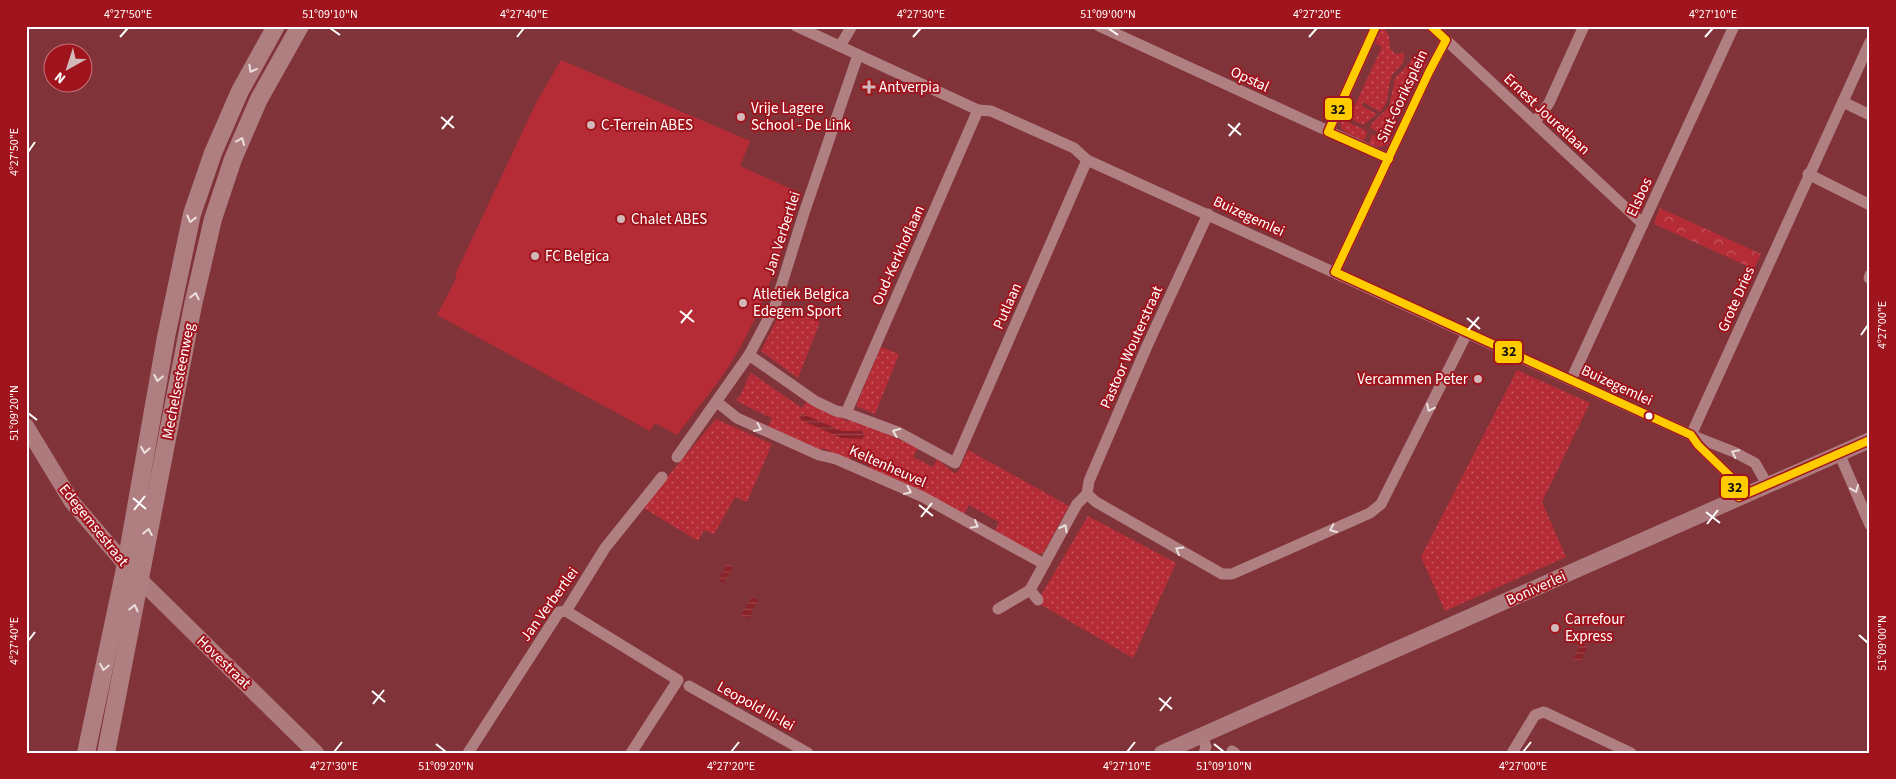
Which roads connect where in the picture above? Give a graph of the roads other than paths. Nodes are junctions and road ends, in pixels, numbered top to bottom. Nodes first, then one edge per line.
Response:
1 (276, 26) edge
2 (300, 26) edge
3 (796, 26) edge
4 (852, 26) edge
5 (1099, 26) edge
6 (1376, 26) edge
7 (1431, 26) edge
8 (1584, 26) edge
9 (1734, 26) edge
10 (1446, 40) junction
11 (1870, 42) edge
12 (840, 46) junction
13 (858, 55) junction
14 (1843, 102) junction
15 (978, 110) junction
16 (1870, 114) edge
17 (1535, 122) junction
18 (1328, 132) junction
19 (1389, 158) junction
20 (1087, 160) junction
21 (1808, 174) junction
22 (1870, 205) edge
23 (1208, 214) junction
24 (1643, 224) junction
25 (1335, 272) junction
26 (1467, 333) junction
27 (750, 355) junction
28 (1571, 380) junction
29 (717, 402) junction
30 (846, 413) junction
31 (26, 426) edge
32 (1691, 435) junction
33 (1870, 440) edge
34 (1839, 453) junction
35 (677, 457) dead end
36 (955, 464) joint
37 (662, 477) dead end
38 (1767, 484) junction
39 (1087, 494) junction
40 (1739, 497) junction
41 (1870, 524) edge
42 (1044, 564) junction
43 (133, 572) junction
44 (1030, 590) junction
45 (1038, 600) dead end
46 (998, 609) dead end
47 (566, 611) junction
48 (689, 686) dead end
49 (1202, 736) junction
50 (86, 753) edge
51 (106, 753) edge
52 (316, 753) edge
53 (468, 753) edge
54 (631, 753) edge
55 (808, 753) edge
56 (1162, 753) edge
57 (1204, 753) edge
58 (1512, 753) edge
59 (1631, 753) edge

1 -> 43 main road, Mechelsesteenweg
43 -> 2 main road, Mechelsesteenweg
3 - 12 street, Buizegemlei
4 - 12 street
5 - 18 street, Opstal
6 - 18 street
7 - 10 street, Ernest Jouretlaan
8 - 17 street
9 - 24 street, Elsbos
10 - 17 street, Ernest Jouretlaan
10 - 19 street, Sint-Goriksplein
11 - 14 street, Grote Dries
12 - 13 street, Buizegemlei
13 - 15 street, Buizegemlei
13 - 27 street, Jan Verbertlei
14 - 16 street
14 - 21 street, Grote Dries
15 - 20 street, Buizegemlei
15 - 30 street, Oud-Kerkhoflaan
17 - 24 street, Ernest Jouretlaan
18 - 19 street, Opstal
19 - 25 street, Sint-Goriksplein
20 - 23 street, Buizegemlei
20 - 36 street, Putlaan
21 - 22 street
21 - 32 street, Grote Dries
23 - 25 street, Buizegemlei
23 - 39 street, Pastoor Wouterstraat
24 - 28 street, Elsbos
25 - 26 street, Buizegemlei
26 - 28 street, Buizegemlei
26 -> 39 street
27 - 29 street, Jan Verbertlei
27 - 30 street, Keltenheuvel
28 - 32 street, Buizegemlei
29 - 35 street, Jan Verbertlei
29 -> 42 street, Keltenheuvel
36 -> 30 street, Keltenheuvel
31 - 43 main road, Edegemsestraat
38 -> 32 street, Buizegemlei
32 - 40 street, Buizegemlei
33 - 34 main road, Boniverlei
34 - 38 main road, Boniverlei
34 -> 41 street
37 - 47 street, Jan Verbertlei
38 - 40 main road, Boniverlei
42 -> 39 street
40 - 49 main road, Boniverlei
42 - 44 street
43 -> 50 main road, Mechelsesteenweg
51 -> 43 main road, Mechelsesteenweg
43 - 52 main road, Hovestraat
44 - 45 street
44 - 46 street
47 - 53 street, Jan Verbertlei
47 - 54 street
48 - 55 street, Leopold III-lei
49 - 56 main road, Boniverlei
49 - 57 street
58 - 59 street

